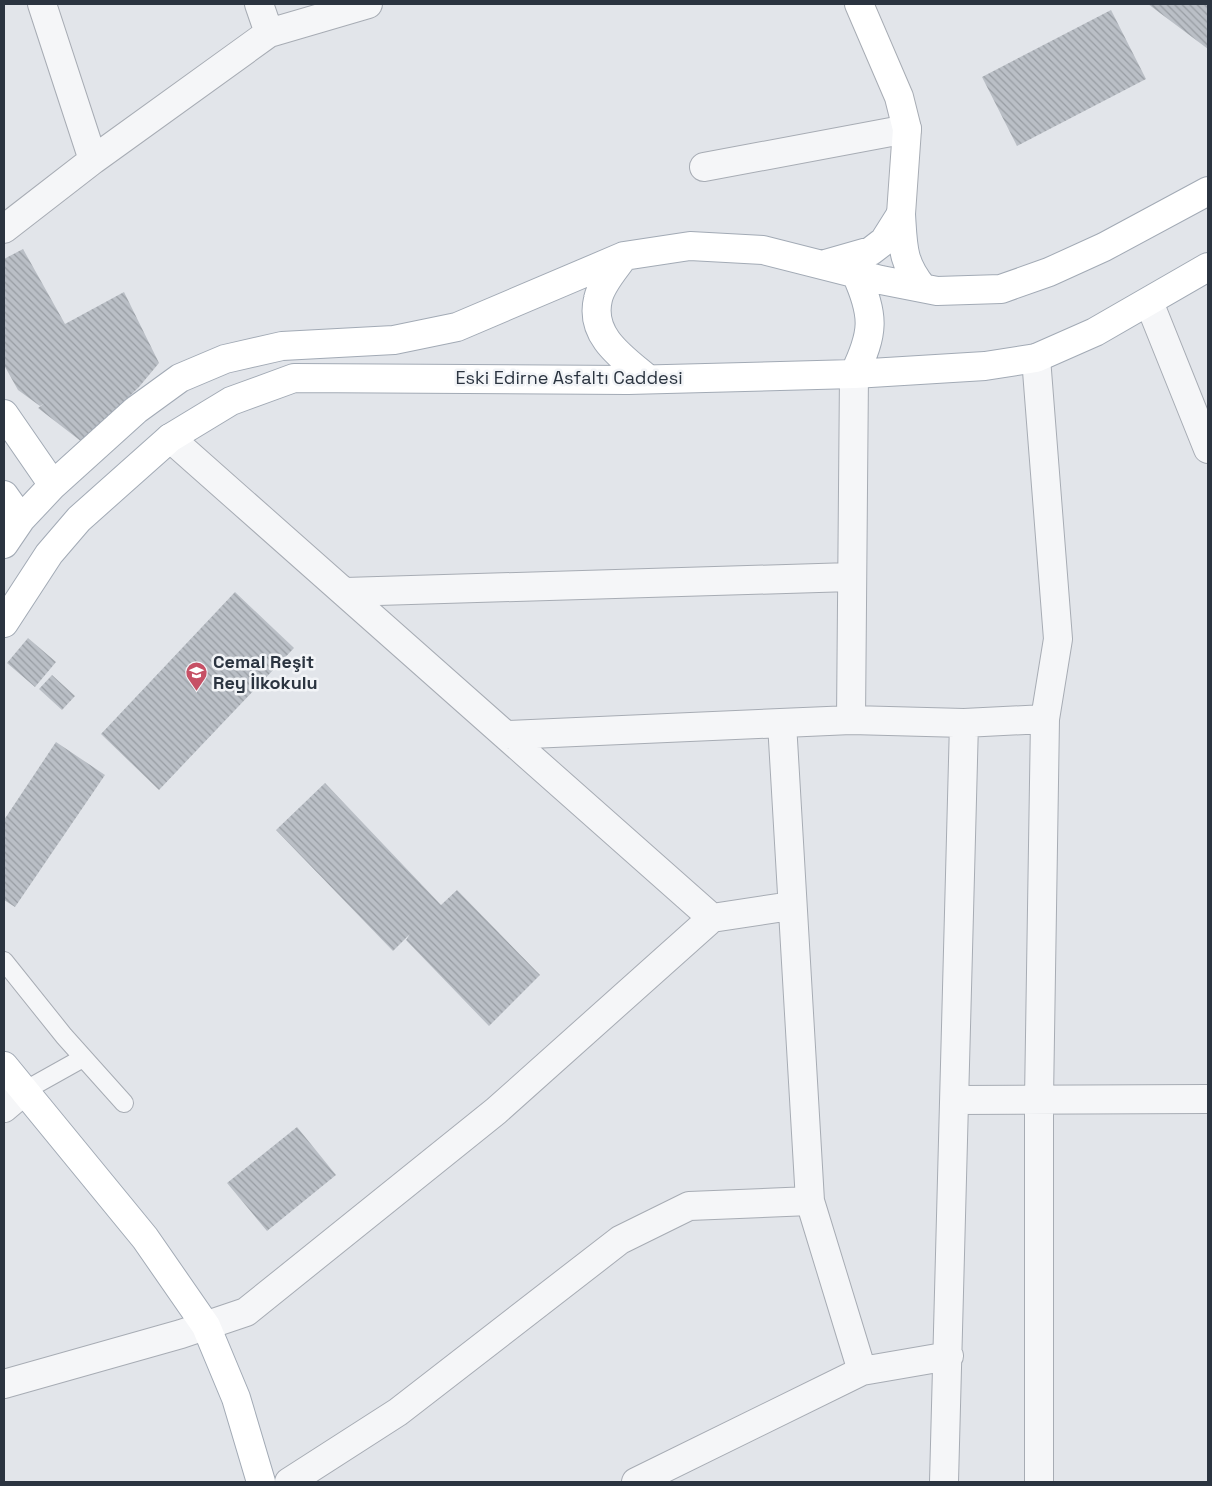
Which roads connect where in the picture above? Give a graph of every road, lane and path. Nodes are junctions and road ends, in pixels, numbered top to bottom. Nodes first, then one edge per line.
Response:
1 (42, 4) edge
2 (258, 4) edge
3 (368, 4) edge
4 (859, 4) edge
5 (269, 33) junction
6 (907, 129) junction
7 (92, 160) junction
8 (704, 167) dead end
9 (1208, 191) edge
10 (901, 214) junction
11 (4, 229) edge
12 (624, 256) junction
13 (820, 265) junction
14 (1208, 267) edge
15 (856, 274) junction
16 (923, 288) junction
17 (1149, 302) junction
18 (1036, 358) junction
19 (854, 374) junction
20 (648, 379) junction
21 (4, 414) edge
22 (170, 438) junction
23 (1208, 449) edge
24 (52, 484) junction
25 (4, 495) edge
26 (21, 519) junction
27 (4, 544) edge
28 (851, 577) junction
29 (344, 592) junction
30 (4, 623) edge
31 (1045, 719) junction
32 (851, 720) junction
33 (782, 723) junction
34 (964, 723) junction
35 (506, 735) junction
36 (791, 906) junction
37 (712, 918) junction
38 (4, 961) edge
39 (83, 1058) junction
40 (4, 1066) edge
41 (14, 1099) edge
42 (1039, 1099) junction
43 (955, 1100) junction
44 (1208, 1100) edge
45 (124, 1103) dead end
46 (810, 1201) junction
47 (206, 1326) junction
48 (949, 1356) junction
49 (862, 1371) junction
50 (4, 1384) edge
51 (261, 1482) edge
52 (289, 1482) edge
53 (636, 1482) edge
54 (944, 1482) edge
55 (1039, 1482) edge

1 - 7 street
2 - 5 street
3 - 5 street
4 - 6 main road
5 - 7 street
6 - 8 street
6 - 10 main road
7 - 11 street
9 - 16 main road
10 - 13 main road
10 - 16 main road
12 - 13 main road
12 - 20 main road
12 - 24 main road
13 - 15 main road
14 - 17 main road, Eski Edirne Asfaltı Caddesi
15 - 16 main road
15 - 19 main road
17 - 18 main road, Eski Edirne Asfaltı Caddesi
17 - 23 street
18 - 19 main road, Eski Edirne Asfaltı Caddesi
18 - 31 street
19 - 20 main road, Eski Edirne Asfaltı Caddesi
19 - 28 street
20 - 22 main road, Eski Edirne Asfaltı Caddesi
21 - 24 main road
22 - 29 street
22 - 30 main road, Eski Edirne Asfaltı Caddesi
24 - 26 main road
25 - 26 main road
26 - 27 main road
28 - 29 street
28 - 32 street
29 - 35 street
31 - 34 street
31 - 42 street
32 - 33 street
32 - 34 street
33 - 35 street
33 - 36 street
34 - 43 street
35 - 37 street
36 - 37 street
36 - 46 street
37 - 47 street
38 - 39 lane
39 - 41 lane
39 - 45 lane
40 - 41 main road
41 - 47 main road
42 - 43 street
42 - 44 street
42 - 55 street
43 - 48 street
46 - 49 street
46 - 52 street
47 - 50 street
47 - 51 main road
48 - 49 street
48 - 54 street
49 - 53 street

